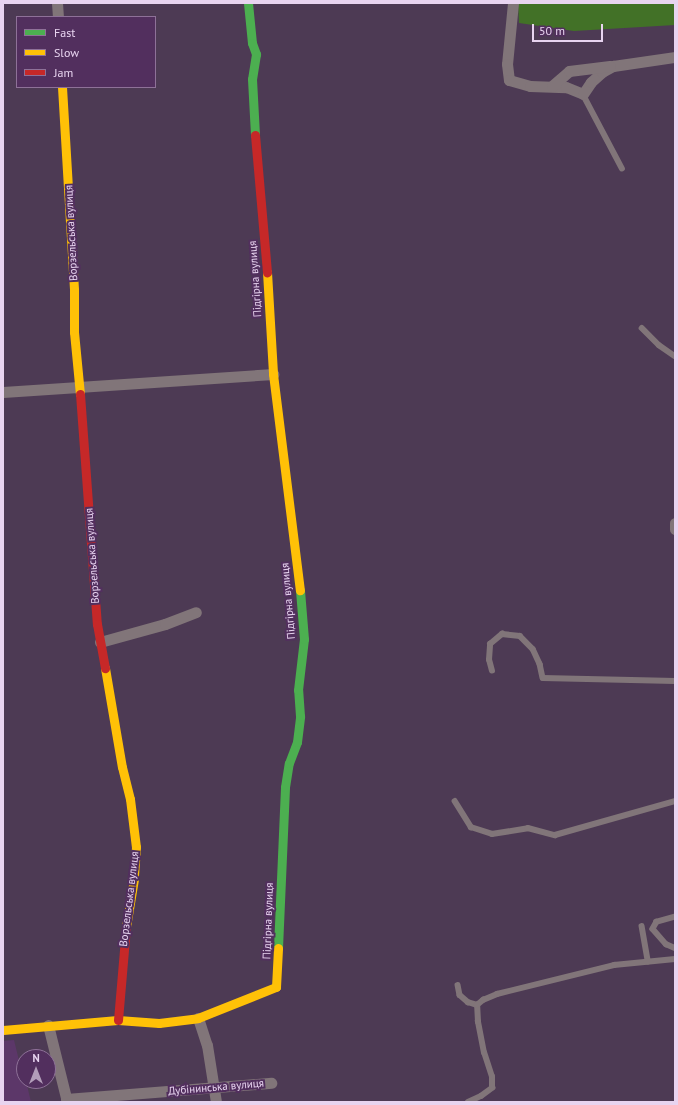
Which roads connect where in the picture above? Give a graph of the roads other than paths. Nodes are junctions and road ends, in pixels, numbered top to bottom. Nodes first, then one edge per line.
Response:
1 (57, 3) edge
2 (248, 3) edge
3 (513, 3) edge
4 (58, 16) edge
5 (675, 57) edge
6 (613, 66) junction
7 (552, 86) junction
8 (62, 88) edge
9 (583, 94) junction
10 (622, 168) dead end
11 (642, 328) dead end
12 (675, 356) edge
13 (273, 374) junction
14 (80, 386) junction
15 (3, 392) edge
16 (675, 523) edge
17 (675, 529) edge
18 (196, 612) dead end
19 (100, 642) junction
20 (492, 671) dead end
21 (675, 681) edge
22 (455, 801) dead end
23 (675, 801) edge
24 (675, 917) edge
25 (642, 926) dead end
26 (675, 948) edge
27 (675, 959) edge
28 (648, 962) junction
29 (458, 985) dead end
30 (477, 1005) junction
31 (198, 1018) junction
32 (118, 1020) junction
33 (48, 1024) junction
34 (3, 1030) edge
35 (271, 1083) dead end
36 (214, 1088) junction
37 (66, 1100) edge
38 (216, 1102) edge
39 (468, 1102) edge

1 - 4 street
2 - 13 street, Підгірна вулиця
3 - 7 street
5 - 6 street
6 - 7 street
6 - 9 street
7 - 9 street
8 - 14 street, Ворзельська вулиця
9 - 10 lane
11 - 12 lane
13 - 14 street
13 - 31 street, Підгірна вулиця
14 - 15 street
14 - 19 street, Ворзельська вулиця
16 - 17 street
18 - 19 street
19 - 32 street, Ворзельська вулиця
20 - 21 lane
22 - 23 lane
24 - 26 lane
25 - 28 lane
27 - 28 lane
28 - 30 lane
29 - 30 lane
30 - 39 lane
31 - 32 street, Підгірна вулиця
31 - 36 street
32 - 33 street, Підгірна вулиця
33 - 34 street, Підгірна вулиця
33 - 37 street
35 - 36 street, Дубінинська вулиця
36 - 37 street, Дубінинська вулиця
36 - 38 street

